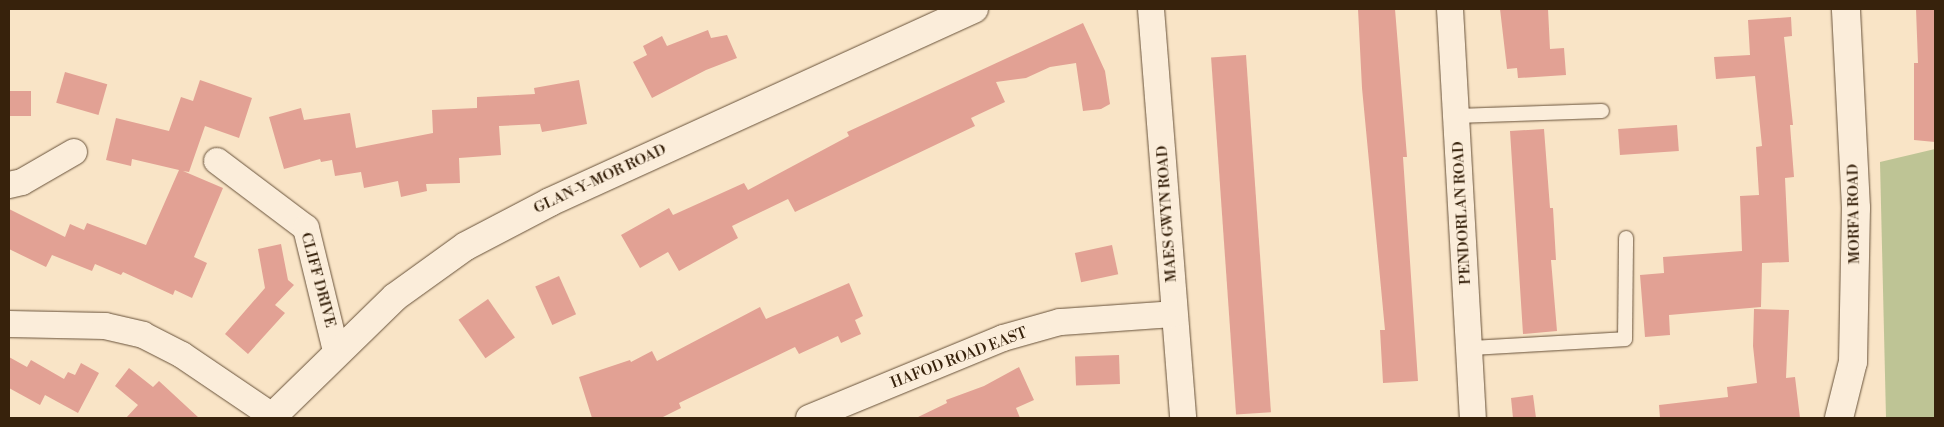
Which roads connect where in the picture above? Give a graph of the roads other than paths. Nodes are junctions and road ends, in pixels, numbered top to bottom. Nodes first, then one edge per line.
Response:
1 (974, 9) edge
2 (1151, 9) edge
3 (1450, 9) edge
4 (1846, 9) edge
5 (1602, 111) dead end
6 (1456, 116) junction
7 (74, 152) dead end
8 (217, 161) dead end
9 (9, 185) edge
10 (1626, 238) dead end
11 (1174, 314) junction
12 (9, 324) edge
13 (1470, 348) junction
14 (336, 351) junction
15 (273, 418) edge
16 (809, 418) edge
17 (1183, 418) edge
18 (1473, 418) edge
19 (1838, 418) edge

1 - 14 street, GLAN-Y-MOR ROAD
2 - 11 street, MAES GWYN ROAD
3 - 6 street, PENDORLAN ROAD
4 - 19 street, MORFA ROAD
5 - 6 lane
6 - 13 street, PENDORLAN ROAD
7 - 9 street
8 - 14 street, CLIFF DRIVE
10 - 13 lane
11 - 16 street, HAFOD ROAD EAST
11 - 17 street, MAES GWYN ROAD
12 - 15 street
13 - 18 street, PENDORLAN ROAD
14 - 15 street, GLAN-Y-MOR ROAD

